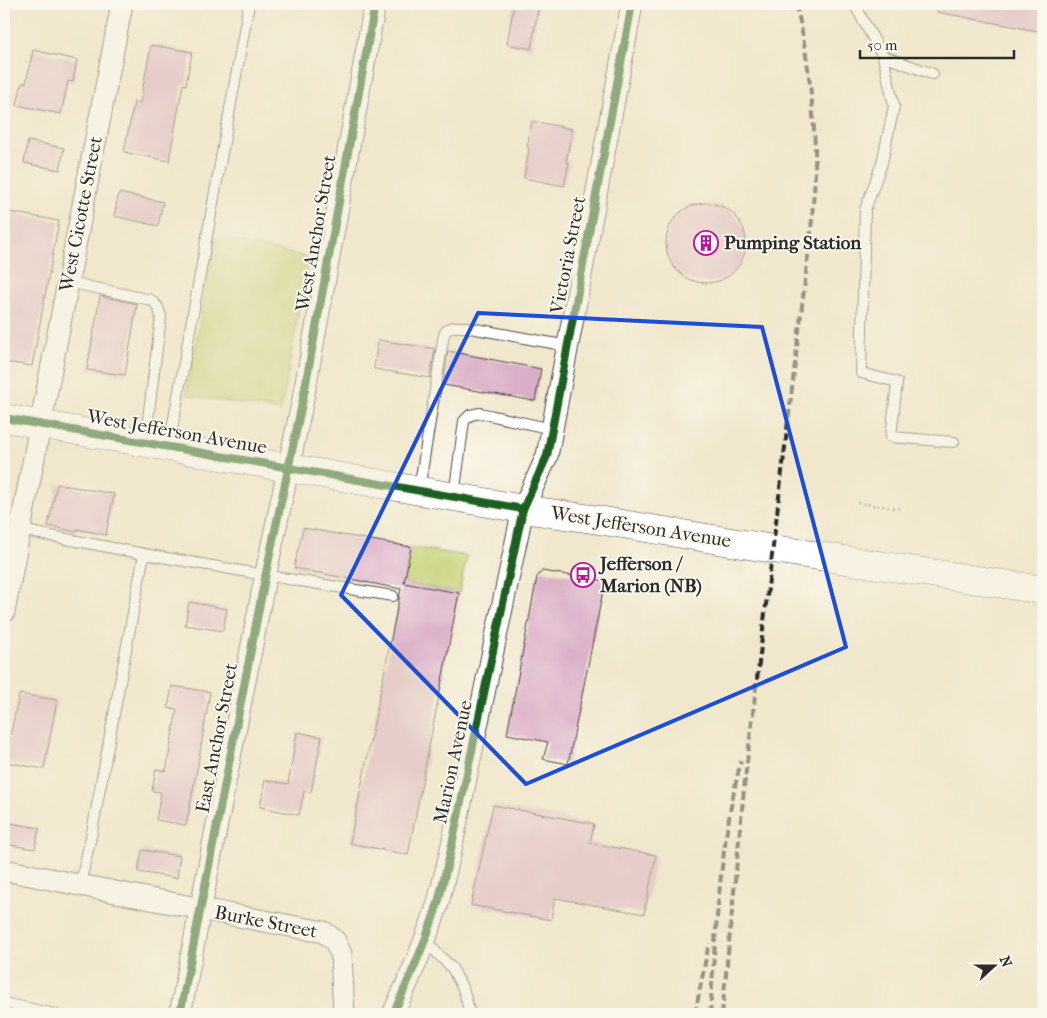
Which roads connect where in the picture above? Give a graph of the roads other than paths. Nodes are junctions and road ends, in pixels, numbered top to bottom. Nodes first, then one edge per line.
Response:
1 (122, 4) edge
2 (250, 4) edge
3 (375, 4) edge
4 (632, 4) edge
5 (854, 4) edge
6 (883, 56) junction
7 (933, 74) dead end
8 (68, 282) junction
9 (568, 346) junction
10 (4, 418) edge
11 (41, 424) junction
12 (552, 429) junction
13 (954, 442) dead end
14 (156, 445) junction
15 (288, 468) junction
16 (419, 491) junction
17 (454, 497) junction
18 (523, 509) junction
19 (20, 530) junction
20 (144, 554) junction
21 (9, 559) edge
22 (266, 575) junction
23 (1043, 590) edge
24 (393, 596) dead end
25 (4, 612) edge
26 (4, 870) edge
27 (80, 885) junction
28 (200, 908) junction
29 (425, 941) junction
30 (4, 1003) edge
31 (55, 1014) edge
32 (180, 1014) edge
33 (344, 1014) edge
34 (393, 1014) edge
35 (470, 1014) edge

1 - 8 street, West Cicotte Street
2 - 14 lane
3 - 15 street, West Anchor Street
4 - 9 street, Victoria Street
5 - 6 lane
6 - 7 lane
6 - 13 lane
8 - 11 street, West Cicotte Street
8 - 14 lane
9 - 12 street, Victoria Street
9 - 16 lane
10 - 11 main road, West Jefferson Avenue
11 - 14 main road, West Jefferson Avenue
11 - 19 street, West Cicotte Street
12 - 17 lane
12 - 18 street, Victoria Street
14 - 15 main road, West Jefferson Avenue
15 - 16 main road, West Jefferson Avenue
15 - 22 street, East Anchor Street
16 - 17 main road, West Jefferson Avenue
17 - 18 main road, West Jefferson Avenue
18 - 23 main road, West Jefferson Avenue
18 - 29 street, Marion Avenue
19 - 20 lane
19 - 21 street, West Cicotte Street
20 - 22 lane
20 - 27 lane
21 - 25 street, West Cicotte Street
22 - 24 lane
22 - 28 street, East Anchor Street
26 - 27 street, Burke Street
27 - 28 street, Burke Street
28 - 32 street, East Anchor Street
28 - 33 street, Burke Street
29 - 34 street, Marion Avenue
29 - 35 lane
30 - 31 lane

